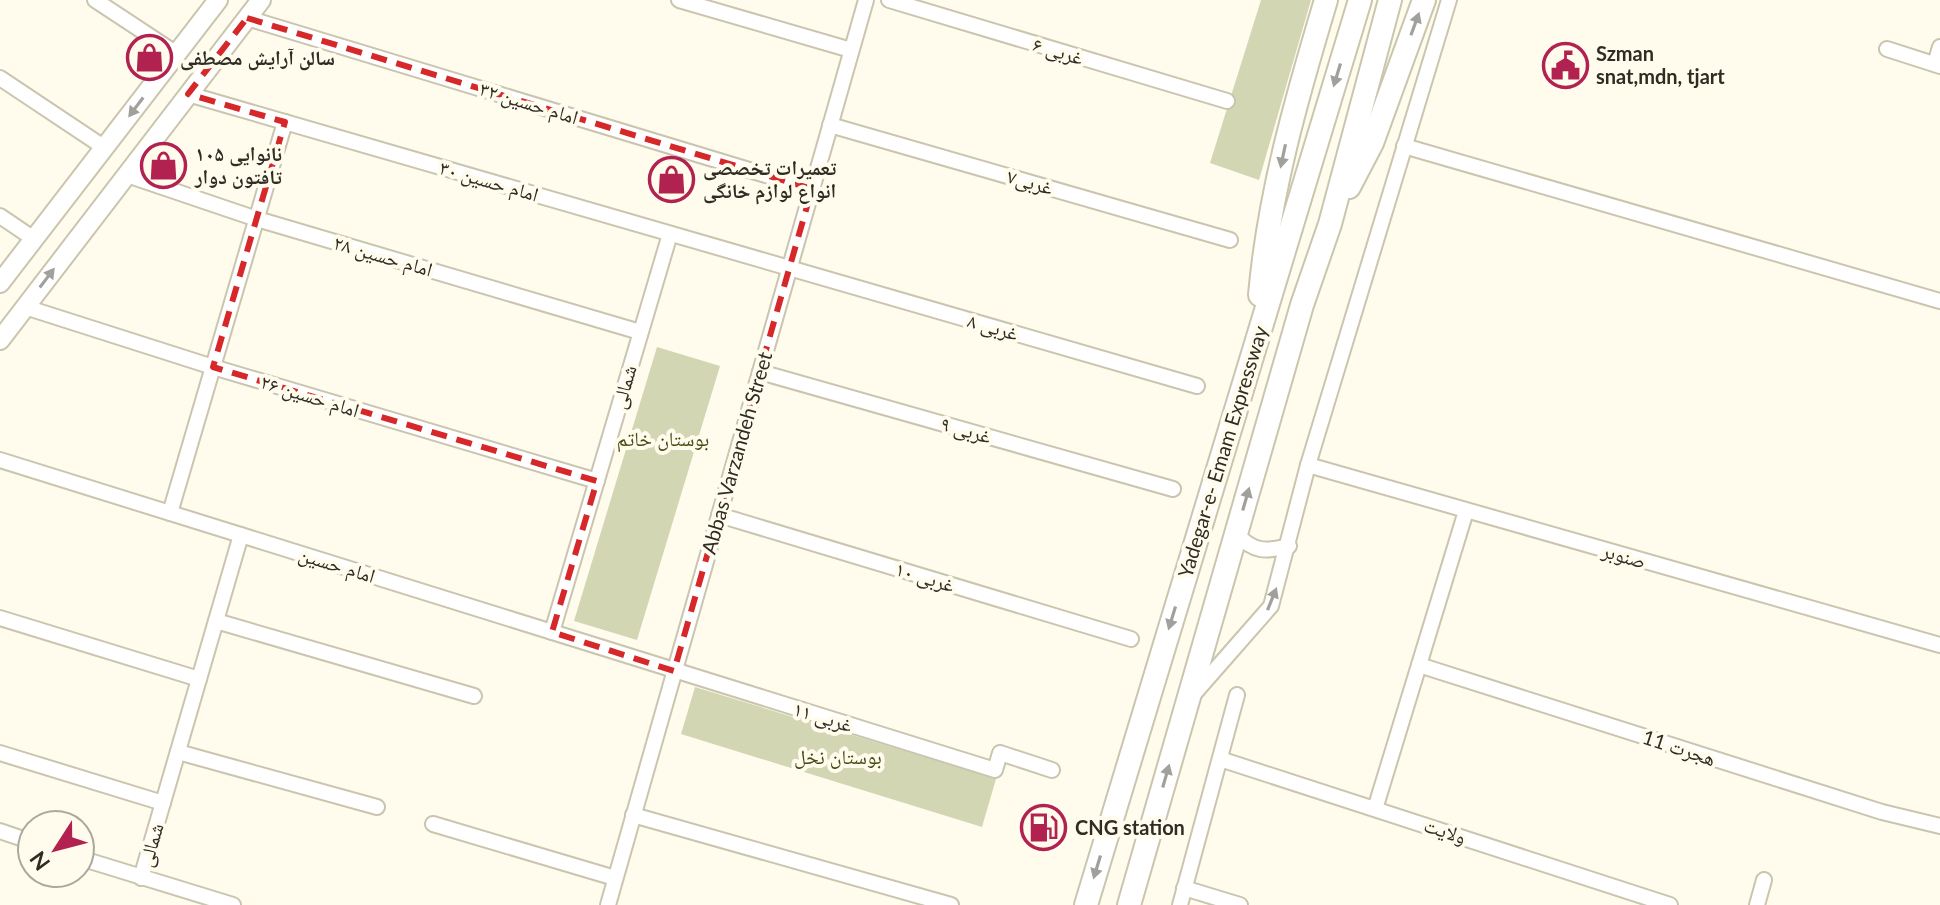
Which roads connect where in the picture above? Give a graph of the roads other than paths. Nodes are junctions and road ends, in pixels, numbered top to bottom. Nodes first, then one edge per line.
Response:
1 (95, 0) edge
2 (125, 0) edge
3 (218, 0) edge
4 (261, 0) edge
5 (679, 0) edge
6 (866, 0) edge
7 (889, 0) edge
8 (1326, 0) edge
9 (1360, 0) edge
10 (1390, 0) edge
11 (1424, 0) edge
12 (1449, 0) edge
13 (117, 14) junction
14 (247, 18) junction
15 (1940, 47) edge
16 (1887, 49) dead end
17 (851, 50) junction
18 (177, 54) junction
19 (1938, 65) edge
20 (0, 78) edge
21 (188, 94) junction
22 (1227, 101) dead end
23 (285, 122) junction
24 (830, 125) junction
25 (1404, 146) junction
26 (105, 148) junction
27 (127, 175) junction
28 (812, 189) junction
29 (0, 216) edge
30 (257, 219) junction
31 (1330, 224) junction
32 (670, 234) junction
33 (34, 239) junction
34 (1230, 240) dead end
35 (789, 269) junction
36 (0, 283) edge
37 (1940, 301) edge
38 (25, 307) junction
39 (640, 332) junction
40 (0, 340) edge
41 (1256, 342) junction
42 (213, 367) junction
43 (760, 372) junction
44 (1197, 386) dead end
45 (0, 460) edge
46 (1308, 465) junction
47 (597, 481) junction
48 (1173, 489) dead end
49 (1466, 511) junction
50 (170, 513) junction
51 (719, 515) junction
52 (1236, 534) junction
53 (241, 535) junction
54 (1289, 546) junction
55 (0, 618) edge
56 (216, 621) junction
57 (552, 632) junction
58 (1131, 639) dead end
59 (1940, 645) edge
60 (1419, 665) junction
61 (674, 671) junction
62 (199, 679) junction
63 (1237, 695) dead end
64 (474, 696) dead end
65 (1188, 702) junction
66 (178, 752) junction
67 (0, 753) edge
68 (1220, 759) junction
69 (1052, 770) dead end
70 (163, 803) junction
71 (377, 807) dead end
72 (1375, 809) junction
73 (633, 815) junction
74 (433, 824) dead end
75 (1940, 826) edge
76 (96, 863) edge
77 (141, 878) junction
78 (615, 878) junction
79 (1764, 880) dead end
80 (1184, 888) junction
81 (233, 905) edge
82 (608, 905) edge
83 (951, 905) edge
84 (1086, 905) edge
85 (1129, 905) edge
86 (1180, 905) edge
87 (1240, 905) edge
88 (1670, 905) edge
89 (1757, 905) edge

1 - 13 street
2 - 13 street
3 - 18 main road
4 - 14 main road
5 - 17 street
6 - 17 street, Abbas Varzandeh Street
7 - 22 street, غربی ۶
8 -> 41 highway
9 -> 41 highway, Yadegar-e- Emam Expressway
10 - 31 highway, Yadegar-e- Emam Expressway
31 -> 11 highway
12 - 25 street
13 - 18 street
14 - 21 main road
14 - 28 street, امام حسین ۳۲
15 - 19 street
16 - 19 street
17 - 24 street, Abbas Varzandeh Street
18 -> 26 main road
20 - 26 street
21 - 23 street, امام حسین ۳۰
21 - 27 main road
23 - 30 street
23 - 32 street, امام حسین ۳۰
24 - 28 street, Abbas Varzandeh Street
24 - 34 street, غربی۷
25 - 37 street
25 - 46 street
26 - 33 main road
27 - 30 street, امام حسین ۲۸
38 -> 27 main road
28 - 35 street, Abbas Varzandeh Street
29 - 33 street
30 - 39 street, امام حسین ۲۸
30 - 42 street
52 -> 31 highway, Yadegar-e- Emam Expressway
32 - 35 street, امام حسین ۳۰
32 - 39 street, شمالی
33 - 36 main road
35 - 43 street, Abbas Varzandeh Street
35 - 44 street, غربی ۸
38 - 40 main road
38 - 42 street, امام حسین ۲۶
39 - 47 street, شمالی
41 -> 84 highway, Yadegar-e- Emam Expressway
42 - 47 street, امام حسین ۲۶
42 - 50 street
43 - 48 street, غربی ۹
43 - 51 street, Abbas Varzandeh Street
45 - 50 street, امام حسین
46 - 49 street, صنوبر
46 - 54 street
47 - 57 street, شمالی
49 - 59 street, صنوبر
49 - 60 street
50 - 53 street, امام حسین
51 - 58 street, غربی ۱۰
51 - 61 street, Abbas Varzandeh Street
52 - 54 street
52 - 65 highway, Yadegar-e- Emam Expressway
53 - 56 street, شمالی
53 - 57 street, امام حسین
65 -> 54 street
55 - 62 street
56 - 62 street, شمالی
56 - 64 street
57 - 61 street, امام حسین
60 - 72 street
60 - 75 street, هجرت 11
61 - 69 street, غربی ۱۱
61 - 73 street, Abbas Varzandeh Street
62 - 66 street, شمالی
63 - 68 street
85 -> 65 highway, Yadegar-e- Emam Expressway
66 - 70 street, شمالی
66 - 71 street
67 - 70 street
68 - 72 street, ولایت
68 - 80 street
70 - 77 street, شمالی
72 - 88 street, ولایت
73 - 78 street, Abbas Varzandeh Street
73 - 83 street
74 - 78 street
76 - 77 street
77 - 81 street
78 - 82 street, Abbas Varzandeh Street
79 - 89 street
80 - 86 street
80 - 87 street

